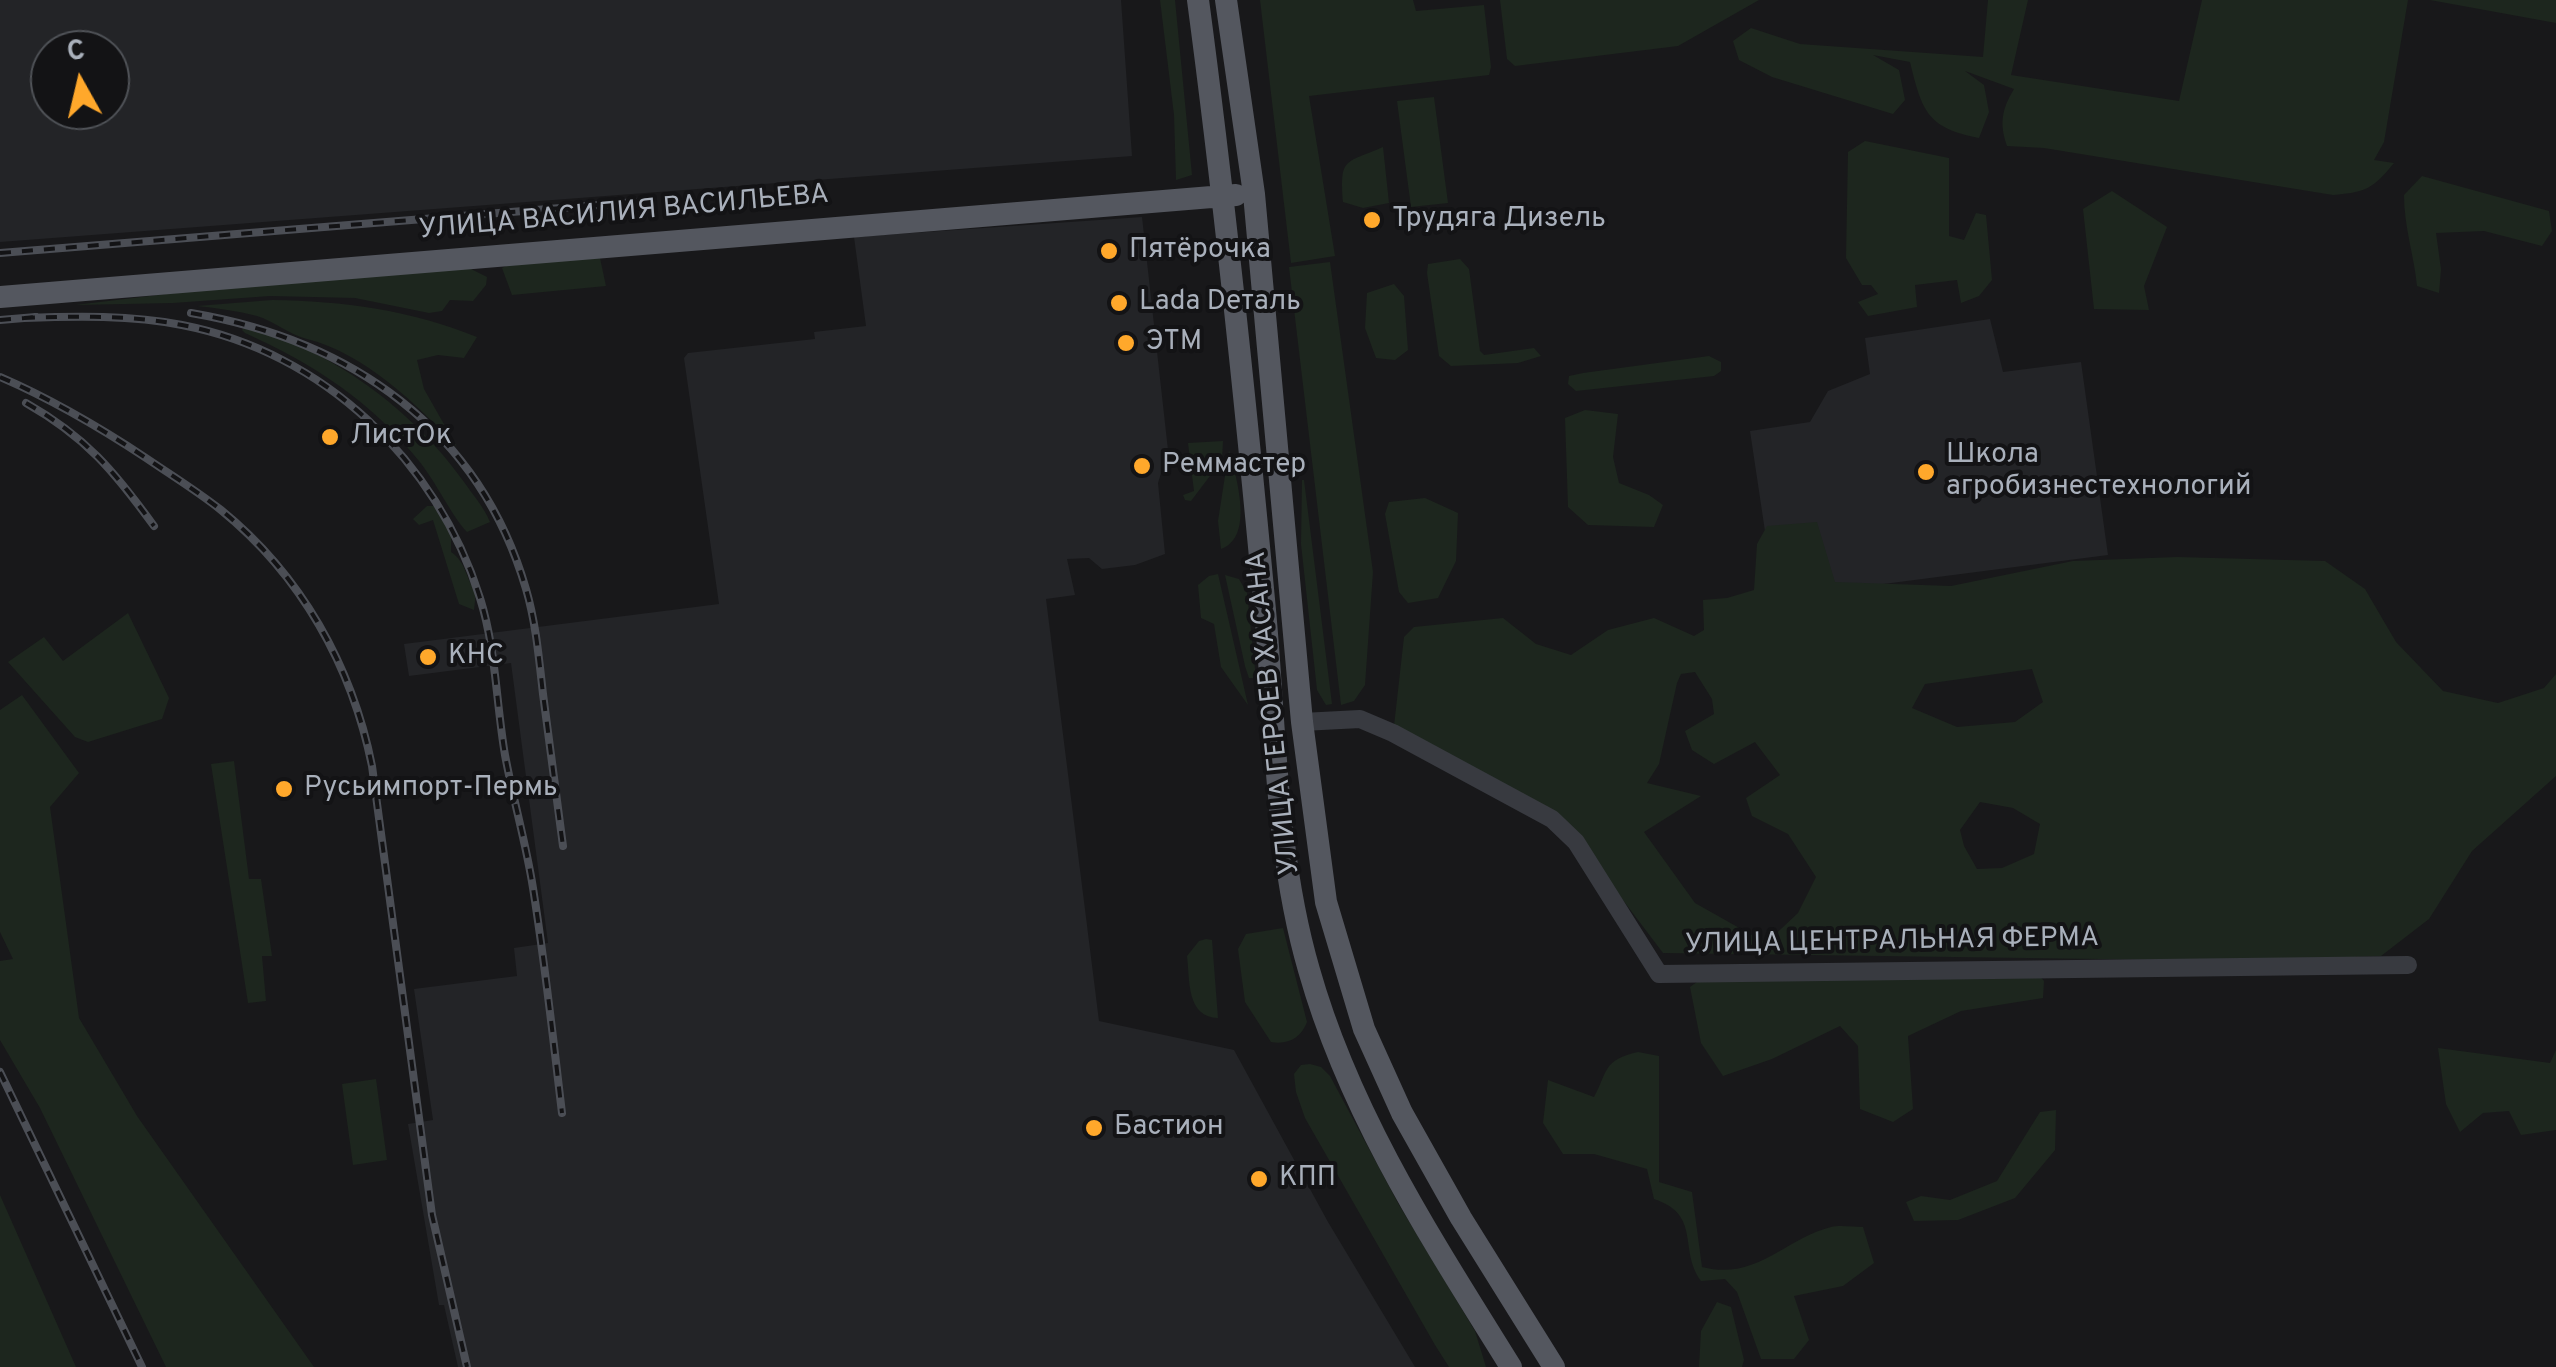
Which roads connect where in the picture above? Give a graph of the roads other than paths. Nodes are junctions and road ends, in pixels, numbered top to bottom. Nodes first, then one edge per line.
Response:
1 (1198, 0) edge
2 (1226, 0) edge
3 (1254, 194) junction
4 (1224, 196) junction
5 (0, 297) edge
6 (1302, 722) junction
7 (2408, 965) dead end
8 (1510, 1367) edge
9 (1554, 1367) edge

1 - 4 main road, УЛИЦА ГЕРОЕВ ХАСАНА
2 - 3 main road, УЛИЦА ГЕРОЕВ ХАСАНА
3 - 4 main road, УЛИЦА ВАСИЛИЯ ВАСИЛЬЕВА
3 - 6 main road, УЛИЦА ГЕРОЕВ ХАСАНА
4 - 5 main road, УЛИЦА ВАСИЛИЯ ВАСИЛЬЕВА
4 - 8 main road, УЛИЦА ГЕРОЕВ ХАСАНА
6 - 7 street, УЛИЦА ЦЕНТРАЛЬНАЯ ФЕРМА
6 - 9 main road, УЛИЦА ГЕРОЕВ ХАСАНА

